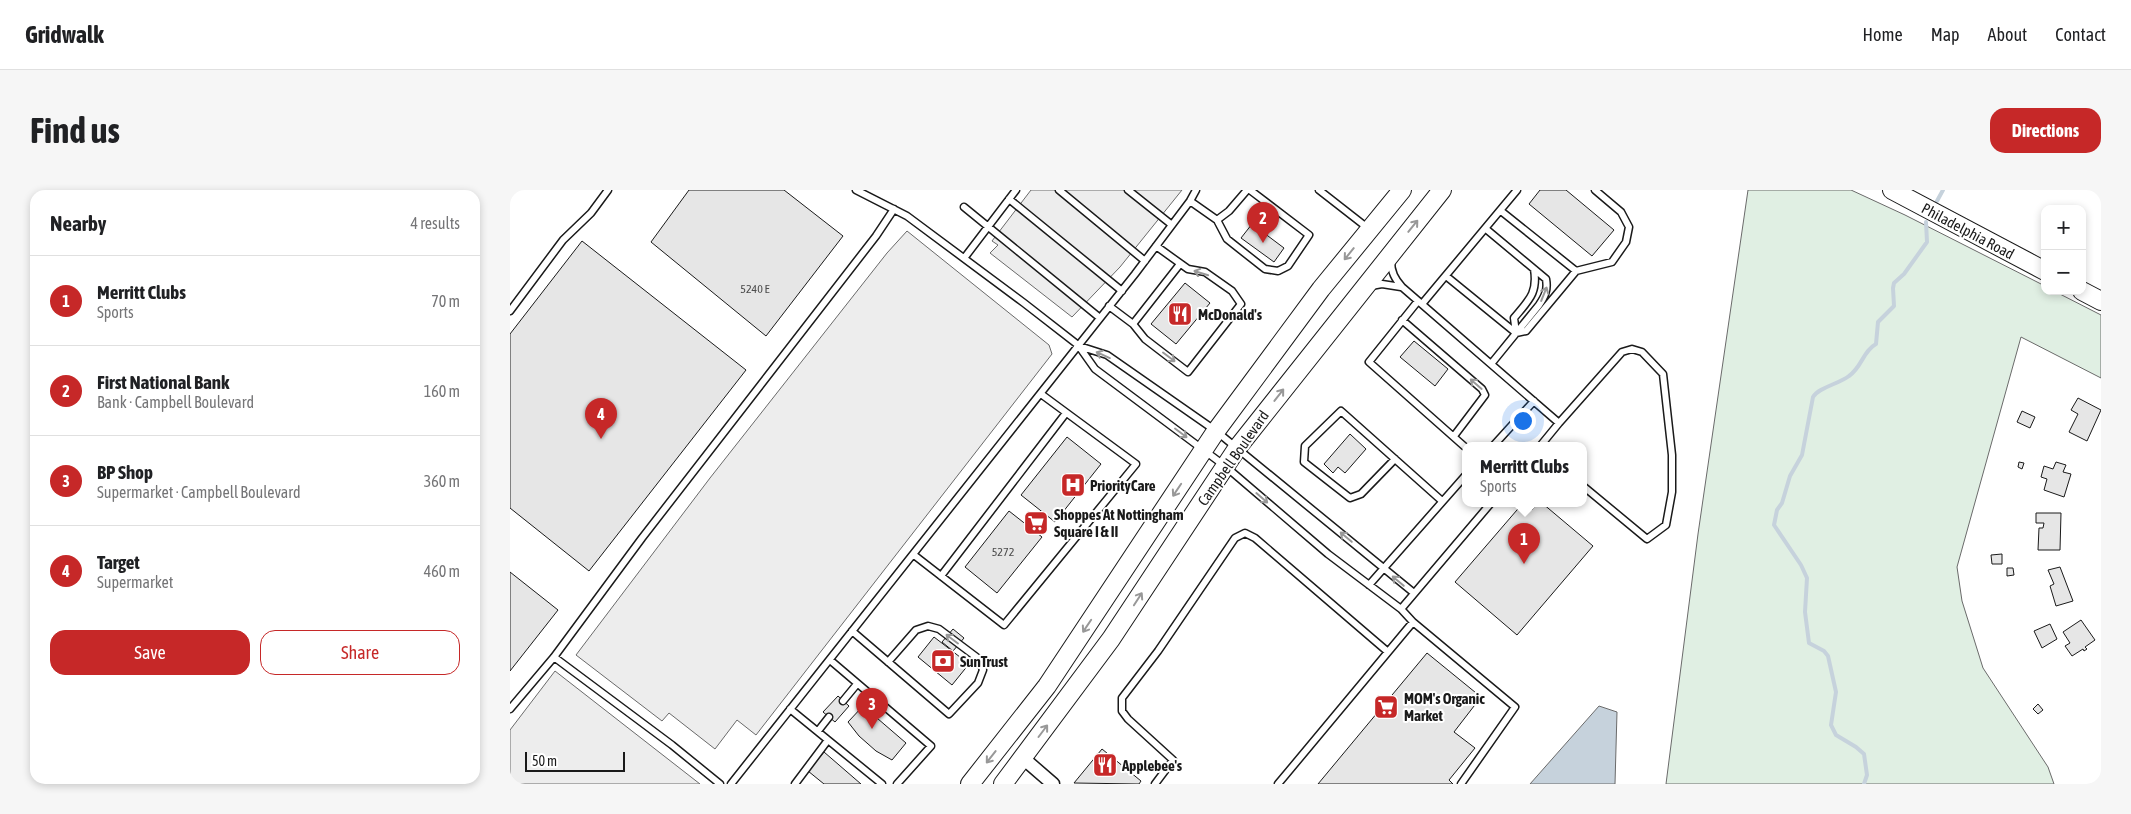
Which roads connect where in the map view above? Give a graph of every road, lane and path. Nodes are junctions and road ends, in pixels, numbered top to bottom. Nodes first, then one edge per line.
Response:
1 (608, 190) edge
2 (856, 190) edge
3 (1016, 190) edge
4 (1059, 190) edge
5 (1128, 190) edge
6 (1248, 190) edge
7 (1319, 190) edge
8 (1402, 190) edge
9 (1442, 190) edge
10 (1517, 190) edge
11 (1595, 190) edge
12 (1892, 190) edge
13 (1193, 191) edge
14 (1008, 200) junction
15 (1190, 201) junction
16 (964, 207) dead end
17 (894, 208) junction
18 (1501, 211) junction
19 (1217, 220) junction
20 (1172, 225) junction
21 (988, 227) junction
22 (1370, 229) junction
23 (1486, 229) junction
24 (1156, 246) junction
25 (1391, 253) junction
26 (965, 258) junction
27 (1146, 261) junction
28 (1180, 264) junction
29 (1534, 269) junction
30 (2041, 269) edge
31 (1576, 271) junction
32 (1446, 276) junction
33 (1402, 287) junction
34 (1363, 289) junction
35 (1122, 290) junction
36 (2086, 293) edge
37 (2101, 301) edge
38 (1420, 302) junction
39 (1109, 306) junction
40 (510, 311) edge
41 (1100, 318) junction
42 (1402, 320) junction
43 (1134, 324) junction
44 (1516, 333) junction
45 (1078, 345) junction
46 (1491, 364) junction
47 (1041, 394) junction
48 (1534, 401) junction
49 (1066, 413) junction
50 (1560, 423) junction
51 (1216, 431) junction
52 (1454, 436) junction
53 (1497, 442) edge
54 (1544, 442) edge
55 (1462, 444) edge
56 (1238, 447) junction
57 (1204, 450) junction
58 (1395, 459) junction
59 (1225, 466) junction
60 (1462, 479) edge
61 (1587, 489) edge
62 (1442, 501) junction
63 (1488, 507) edge
64 (914, 555) junction
65 (1383, 568) junction
66 (941, 576) junction
67 (1369, 586) junction
68 (1414, 594) junction
69 (1400, 609) junction
70 (1413, 622) junction
71 (852, 632) junction
72 (1388, 652) junction
73 (554, 657) junction
74 (830, 660) junction
75 (888, 662) junction
76 (857, 684) junction
77 (843, 701) dead end
78 (510, 709) edge
79 (790, 709) junction
80 (829, 718) dead end
81 (818, 732) junction
82 (828, 740) junction
83 (1022, 758) junction
84 (798, 783) edge
85 (720, 784) edge
86 (731, 784) edge
87 (882, 784) edge
88 (897, 784) edge
89 (970, 784) edge
90 (1003, 784) edge
91 (1053, 784) edge
92 (1155, 784) edge
93 (1278, 784) edge
94 (1461, 784) edge

1 - 40 lane
2 - 17 lane
3 - 14 lane
4 - 27 lane
5 - 20 lane
6 - 19 lane
6 - 19 lane
7 - 22 lane
8 - 22 main road, Campbell Boulevard
25 -> 9 main road, Campbell Boulevard
10 - 18 lane
11 - 31 lane
12 - 30 main road, Philadelphia Road
13 - 15 lane
14 - 21 lane
14 - 35 lane
15 - 19 lane
15 - 20 lane
16 - 21 lane
17 - 26 lane
17 - 73 lane
18 - 23 lane
18 - 31 lane
20 - 24 lane
21 - 26 lane
21 - 41 lane
22 -> 51 main road, Campbell Boulevard
23 - 29 lane
23 - 32 lane
24 - 27 lane
24 - 28 lane
25 - 33 lane
25 - 34 main road, Campbell Boulevard
26 - 45 lane
27 - 35 lane
28 - 43 lane
43 -> 28 lane
29 - 44 lane
44 -> 29 lane
31 - 44 lane
32 - 38 lane
32 - 44 lane
33 - 34 lane
33 - 38 lane
56 -> 34 main road, Campbell Boulevard
35 - 39 lane
36 - 37 main road
38 - 42 lane
38 - 46 lane
39 - 41 lane
39 - 43 lane
41 - 45 lane
52 -> 42 lane
42 - 52 lane
44 - 46 lane
45 - 47 lane
51 -> 45 lane
45 -> 57 lane
46 - 48 lane
47 - 49 lane
47 - 64 lane
48 - 50 lane
48 - 53 lane
49 - 66 lane
49 - 66 lane
50 - 54 lane
50 - 61 lane
51 - 56 lane
51 - 57 main road, Campbell Boulevard
52 - 55 lane
56 - 59 main road, Campbell Boulevard
65 -> 56 lane
57 - 59 lane
57 -> 89 main road, Campbell Boulevard
58 - 58 lane
58 - 62 lane
59 -> 67 lane
83 -> 59 main road, Campbell Boulevard
60 - 62 lane
62 - 65 lane
63 - 68 lane
64 - 66 lane
64 - 71 lane
65 - 67 lane
68 -> 65 lane
67 - 69 lane
68 - 69 lane
69 - 70 lane
70 - 72 lane
70 - 94 lane
71 - 74 lane
71 - 75 lane
72 - 92 lane
72 - 93 lane
73 - 78 lane
73 - 85 lane
74 - 76 lane
74 - 79 lane
75 -> 75 lane
76 - 77 lane
76 - 88 lane
79 - 81 lane
79 - 86 lane
80 - 81 lane
81 - 82 lane
82 - 84 lane
82 - 87 lane
83 - 90 main road, Campbell Boulevard
83 - 91 street

